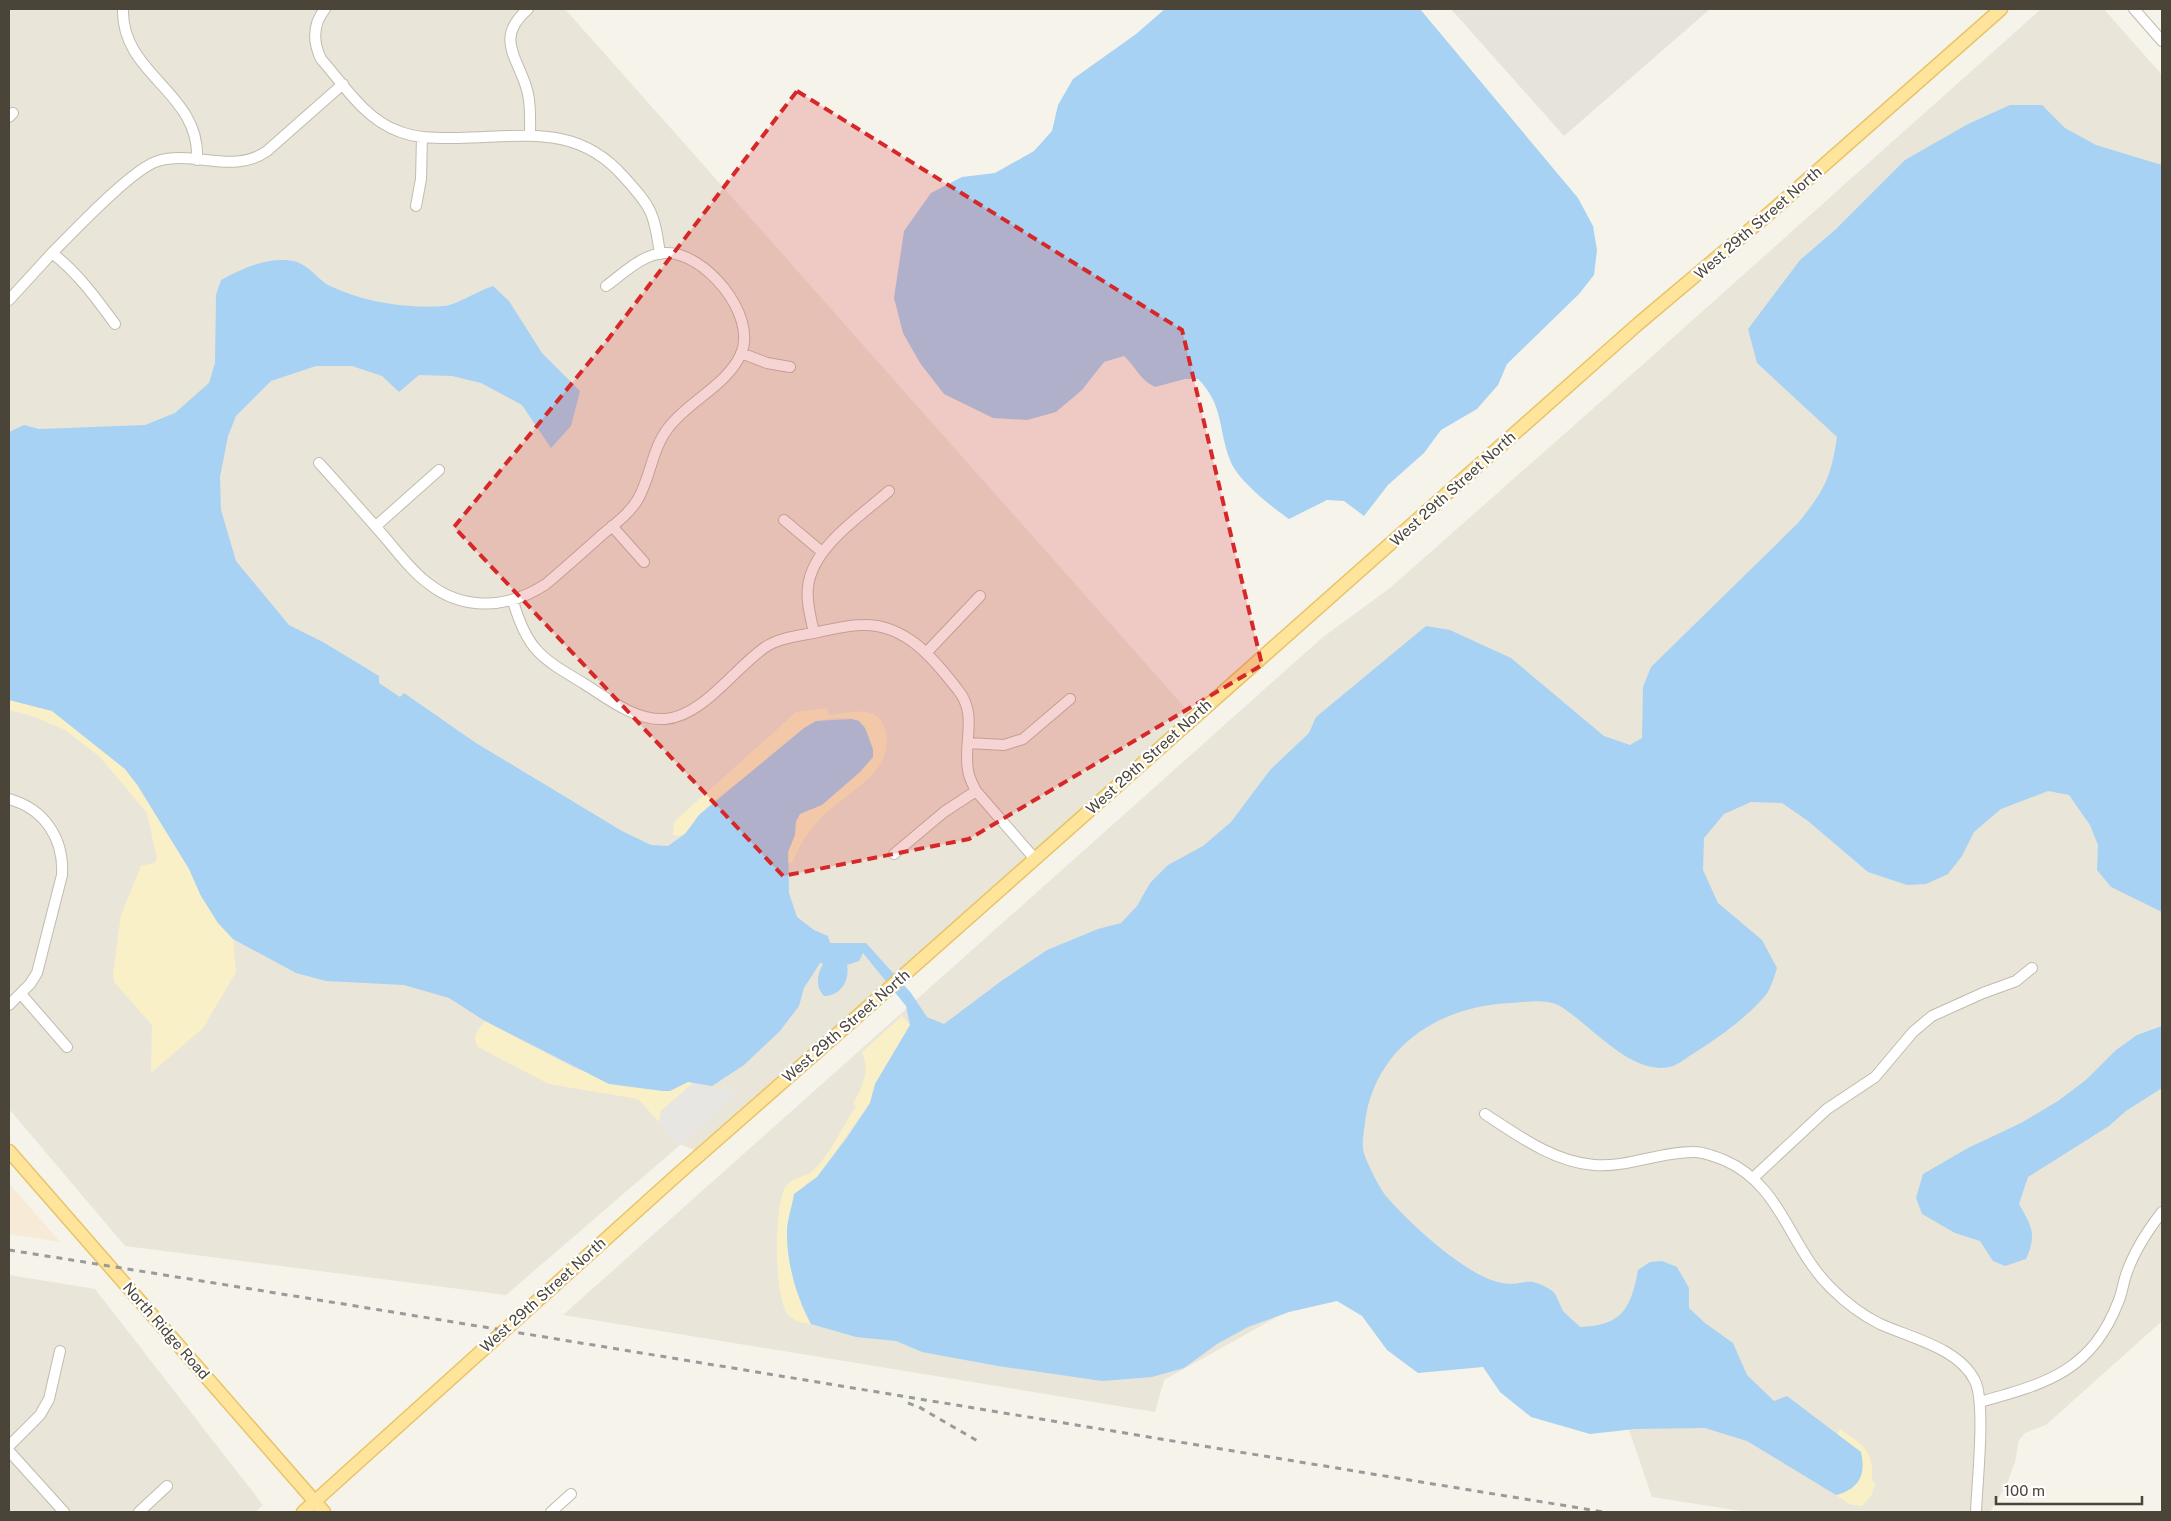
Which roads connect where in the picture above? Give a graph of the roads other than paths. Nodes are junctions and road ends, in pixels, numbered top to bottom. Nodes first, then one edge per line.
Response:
1 (123, 9) edge
2 (324, 9) edge
3 (528, 9) edge
4 (2001, 9) edge
5 (2134, 9) edge
6 (2162, 41) edge
7 (343, 84) junction
8 (530, 136) junction
9 (422, 137) junction
10 (197, 160) junction
11 (416, 206) dead end
12 (52, 253) junction
13 (660, 254) junction
14 (606, 286) dead end
15 (9, 300) edge
16 (115, 324) dead end
17 (741, 353) junction
18 (790, 367) dead end
19 (319, 463) dead end
20 (439, 470) dead end
21 (889, 491) dead end
22 (784, 520) dead end
23 (376, 526) junction
24 (612, 526) junction
25 (822, 552) junction
26 (644, 562) dead end
27 (980, 596) dead end
28 (513, 601) junction
29 (814, 633) junction
30 (926, 653) junction
31 (1070, 699) dead end
32 (968, 743) junction
33 (976, 791) junction
34 (9, 799) edge
35 (894, 854) dead end
36 (1035, 859) junction
37 (2032, 968) dead end
38 (21, 994) junction
39 (9, 1005) edge
40 (68, 1047) dead end
41 (1485, 1114) dead end
42 (9, 1151) edge
43 (1753, 1178) junction
44 (2162, 1212) edge
45 (60, 1351) dead end
46 (1980, 1402) junction
47 (9, 1446) edge
48 (9, 1451) edge
49 (167, 1486) dead end
50 (571, 1494) dead end
51 (315, 1502) junction
52 (64, 1512) edge
53 (139, 1512) edge
54 (303, 1512) edge
55 (324, 1512) edge
56 (551, 1512) edge
57 (1976, 1512) edge

1 - 10 street
2 - 7 street
3 - 8 street
4 - 36 main road, West 29th Street North
5 - 6 street
7 - 9 street
7 - 10 street
8 - 9 street
8 - 13 street
9 - 11 street
10 - 12 street
12 - 15 street
12 - 16 street
13 - 14 street
13 - 17 street
17 - 18 street
17 - 24 street
19 - 23 street
20 - 23 street
21 - 25 street
22 - 25 street
23 - 28 street
24 - 26 street
24 - 28 street
25 - 29 street
27 - 30 street
28 - 29 street
29 - 30 street
30 - 32 street
31 - 32 street
32 - 33 street
33 - 35 street
33 - 36 street
34 - 38 street
36 - 51 main road, West 29th Street North
37 - 43 street
38 - 39 street
38 - 40 street
41 - 43 street
42 - 51 main road, North Ridge Road
43 - 46 street
44 - 46 street
45 - 47 street
46 - 57 street
48 - 52 street
49 - 53 street
50 - 56 street
51 - 54 main road, West 29th Street North
51 - 55 main road, North Ridge Road

